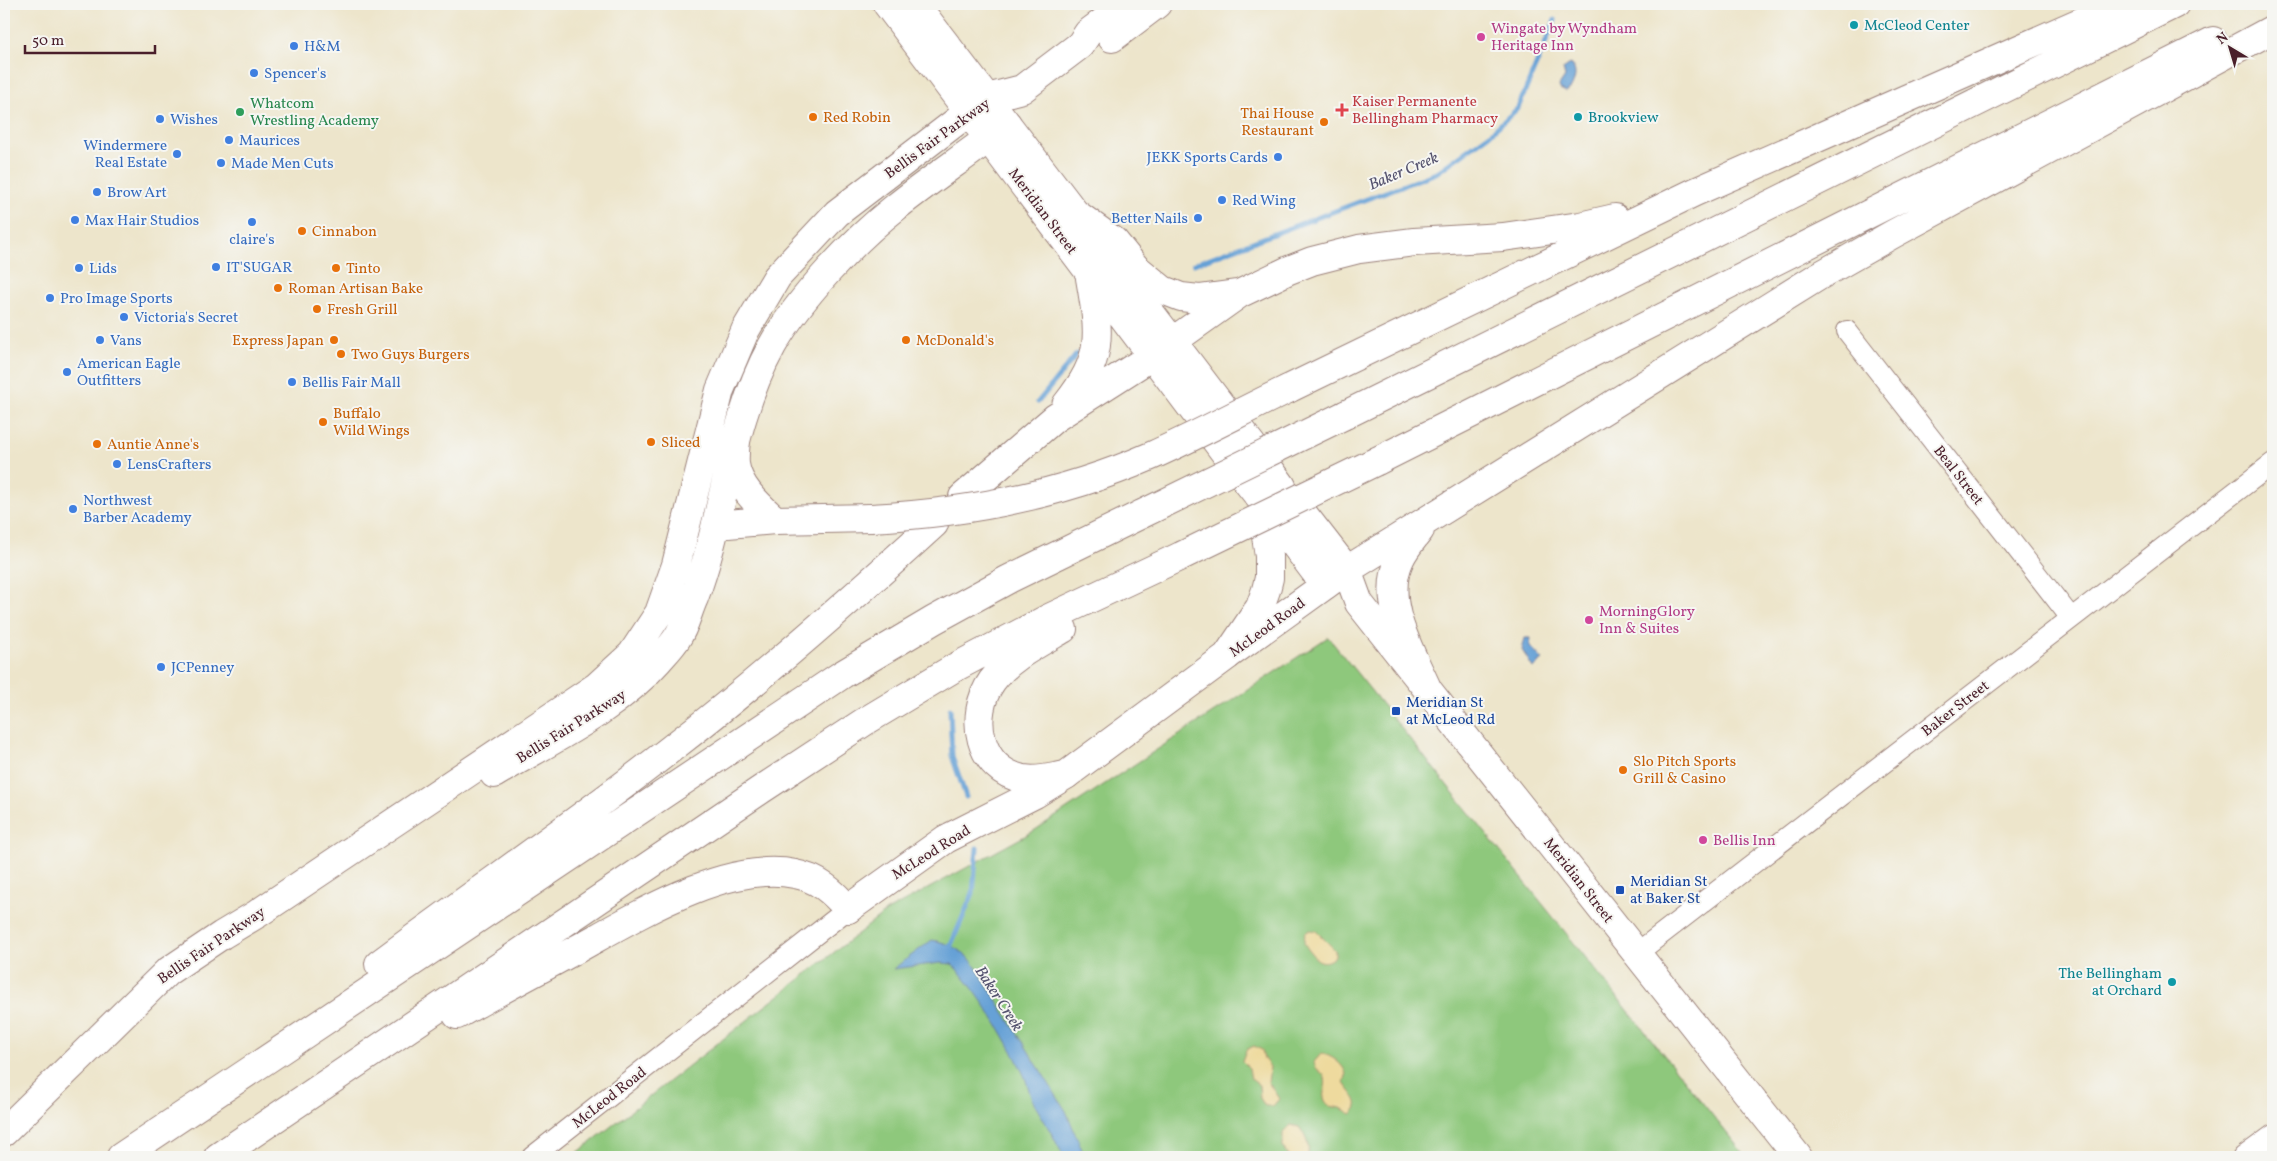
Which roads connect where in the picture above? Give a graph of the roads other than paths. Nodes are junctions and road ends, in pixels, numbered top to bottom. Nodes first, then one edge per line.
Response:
1 (886, 4) edge
2 (915, 4) edge
3 (1127, 4) edge
4 (1157, 4) edge
5 (2121, 4) edge
6 (2175, 4) edge
7 (2273, 12) edge
8 (2273, 29) edge
9 (1080, 45) junction
10 (1022, 89) junction
11 (978, 106) junction
12 (997, 131) junction
13 (1694, 192) junction
14 (1075, 213) junction
15 (1090, 273) junction
16 (1239, 294) junction
17 (1847, 331) dead end
18 (1162, 349) junction
19 (1055, 418) junction
20 (1225, 432) dead end
21 (736, 436) junction
22 (2273, 463) edge
23 (963, 497) dead end
24 (1430, 518) junction
25 (775, 520) junction
26 (934, 524) dead end
27 (684, 531) junction
28 (712, 538) junction
29 (1181, 556) junction
30 (1336, 578) junction
31 (2071, 618) junction
32 (1227, 656) junction
33 (1427, 688) junction
34 (1066, 775) junction
35 (394, 823) junction
36 (848, 909) junction
37 (1637, 953) junction
38 (4, 1132) edge
39 (2273, 1135) edge
40 (223, 1154) edge
41 (120, 1157) edge
42 (532, 1157) edge
43 (1798, 1157) edge
44 (2243, 1157) edge

1 - 11 main road, Meridian Street
2 - 11 main road, Meridian Street
3 - 9 main road
4 - 9 main road
5 - 13 main road
6 - 41 main road, bridge
7 - 29 main road, bridge
8 - 24 main road, McLeod Road
9 - 10 main road
10 - 11 main road, Bellis Fair Parkway
10 - 12 main road, Bellis Fair Parkway
11 - 12 main road, Meridian Street
11 - 27 main road, Bellis Fair Parkway
12 - 14 main road, Meridian Street
12 - 15 main road, Meridian Street
12 - 21 main road, Bellis Fair Parkway
13 - 16 main road
13 - 25 main road, bridge
14 - 16 main road
14 - 18 main road, Meridian Street
15 - 18 main road, Meridian Street
15 - 19 main road
16 - 18 main road
17 - 31 street, Beal Street
18 - 19 main road
18 - 20 main road, Meridian Street
19 - 23 main road
21 - 25 main road
21 - 28 main road, Bellis Fair Parkway
22 - 31 street, Baker Street
24 - 30 main road, McLeod Road
24 - 33 main road
25 - 28 main road
26 - 41 main road
27 - 28 main road
27 - 35 main road, Bellis Fair Parkway
28 - 35 main road, Bellis Fair Parkway
29 - 34 main road
29 - 40 main road
30 - 32 main road, McLeod Road
30 - 32 main road, Meridian Street
30 - 33 main road, Meridian Street
31 - 37 street, Baker Street
32 - 34 main road, McLeod Road
33 - 37 main road, Meridian Street
34 - 36 main road, McLeod Road
35 - 38 main road, Bellis Fair Parkway
36 - 40 main road
36 - 42 street, McLeod Road
37 - 43 main road, Meridian Street
39 - 44 street

